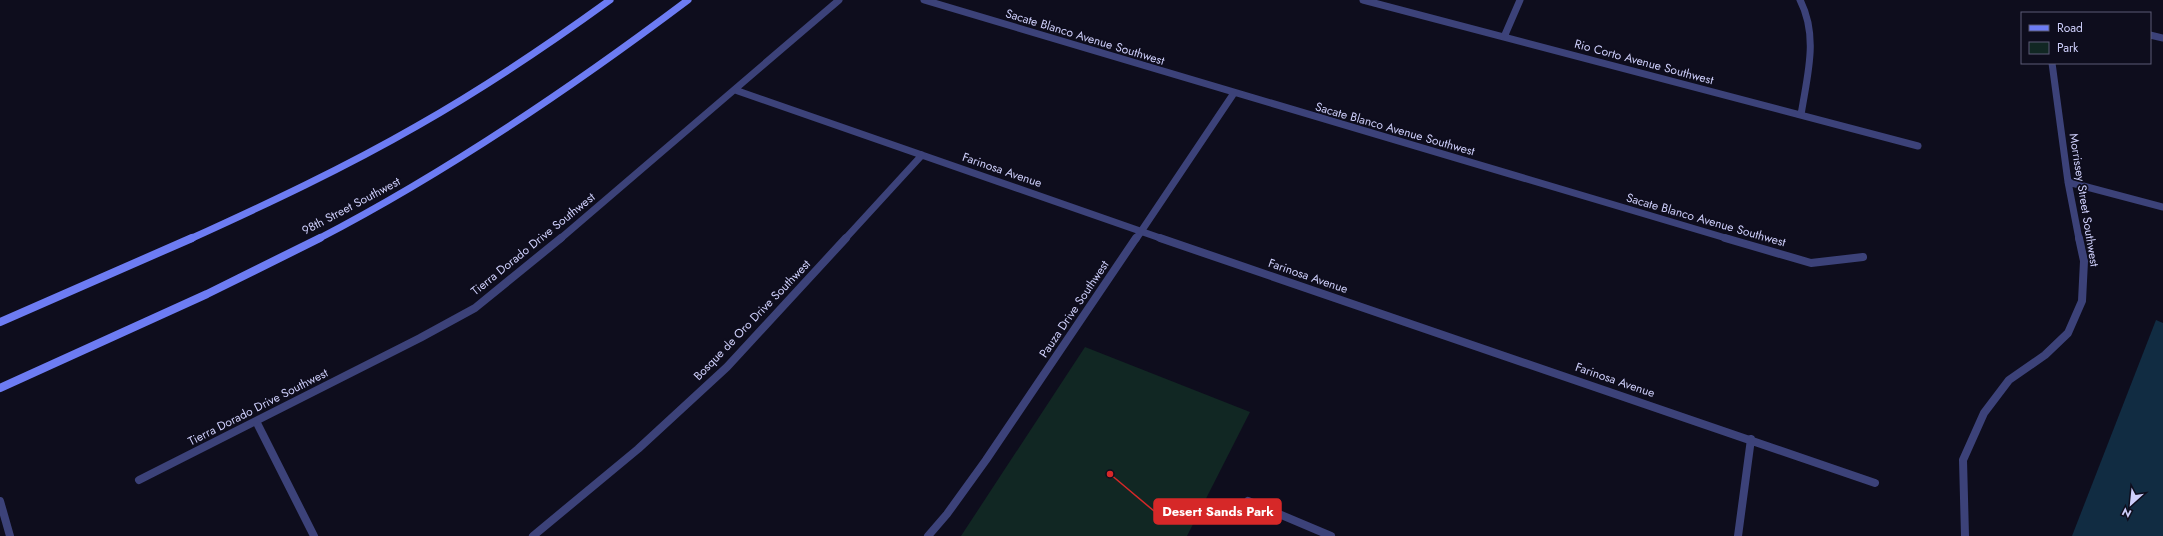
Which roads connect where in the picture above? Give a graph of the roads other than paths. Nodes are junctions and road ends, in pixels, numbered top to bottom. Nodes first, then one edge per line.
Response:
1 (610, 0) edge
2 (688, 0) edge
3 (839, 0) edge
4 (924, 0) edge
5 (1363, 0) edge
6 (1520, 0) edge
7 (1800, 0) edge
8 (2151, 35) edge
9 (1504, 37) junction
10 (2163, 38) edge
11 (2052, 64) edge
12 (735, 90) junction
13 (1234, 92) junction
14 (1801, 115) junction
15 (1918, 146) dead end
16 (922, 155) junction
17 (2068, 182) junction
18 (2163, 207) edge
19 (1141, 231) junction
20 (1863, 257) dead end
21 (0, 322) edge
22 (0, 388) edge
23 (256, 421) junction
24 (1751, 439) junction
25 (139, 480) dead end
26 (1874, 483) dead end
27 (0, 501) edge
28 (1248, 501) dead end
29 (10, 536) edge
30 (314, 536) edge
31 (533, 536) edge
32 (928, 536) edge
33 (1331, 536) edge
34 (1738, 536) edge
35 (1964, 536) edge

1 - 21 main road
2 - 22 main road, 98th Street Southwest
3 - 12 street, Tierra Dorado Drive Southwest
4 - 13 street, Sacate Blanco Avenue Southwest
5 - 9 street, Rio Corto Avenue Southwest
6 - 9 street
7 - 14 street
8 - 10 street
9 - 14 street, Rio Corto Avenue Southwest
11 - 17 street, Morrissey Street Southwest
12 - 16 street, Farinosa Avenue
12 - 23 street, Tierra Dorado Drive Southwest
13 - 19 street, Pauza Drive Southwest
13 - 20 street, Sacate Blanco Avenue Southwest
14 - 15 street, Rio Corto Avenue Southwest
16 - 19 street, Farinosa Avenue
16 - 31 street, Bosque de Oro Drive Southwest
17 - 18 street
17 - 35 street, Morrissey Street Southwest
19 - 24 street, Farinosa Avenue
19 - 32 street, Pauza Drive Southwest
23 - 25 street, Tierra Dorado Drive Southwest
23 - 30 street
24 - 26 street, Farinosa Avenue
24 - 34 street
27 - 29 street
28 - 33 street

